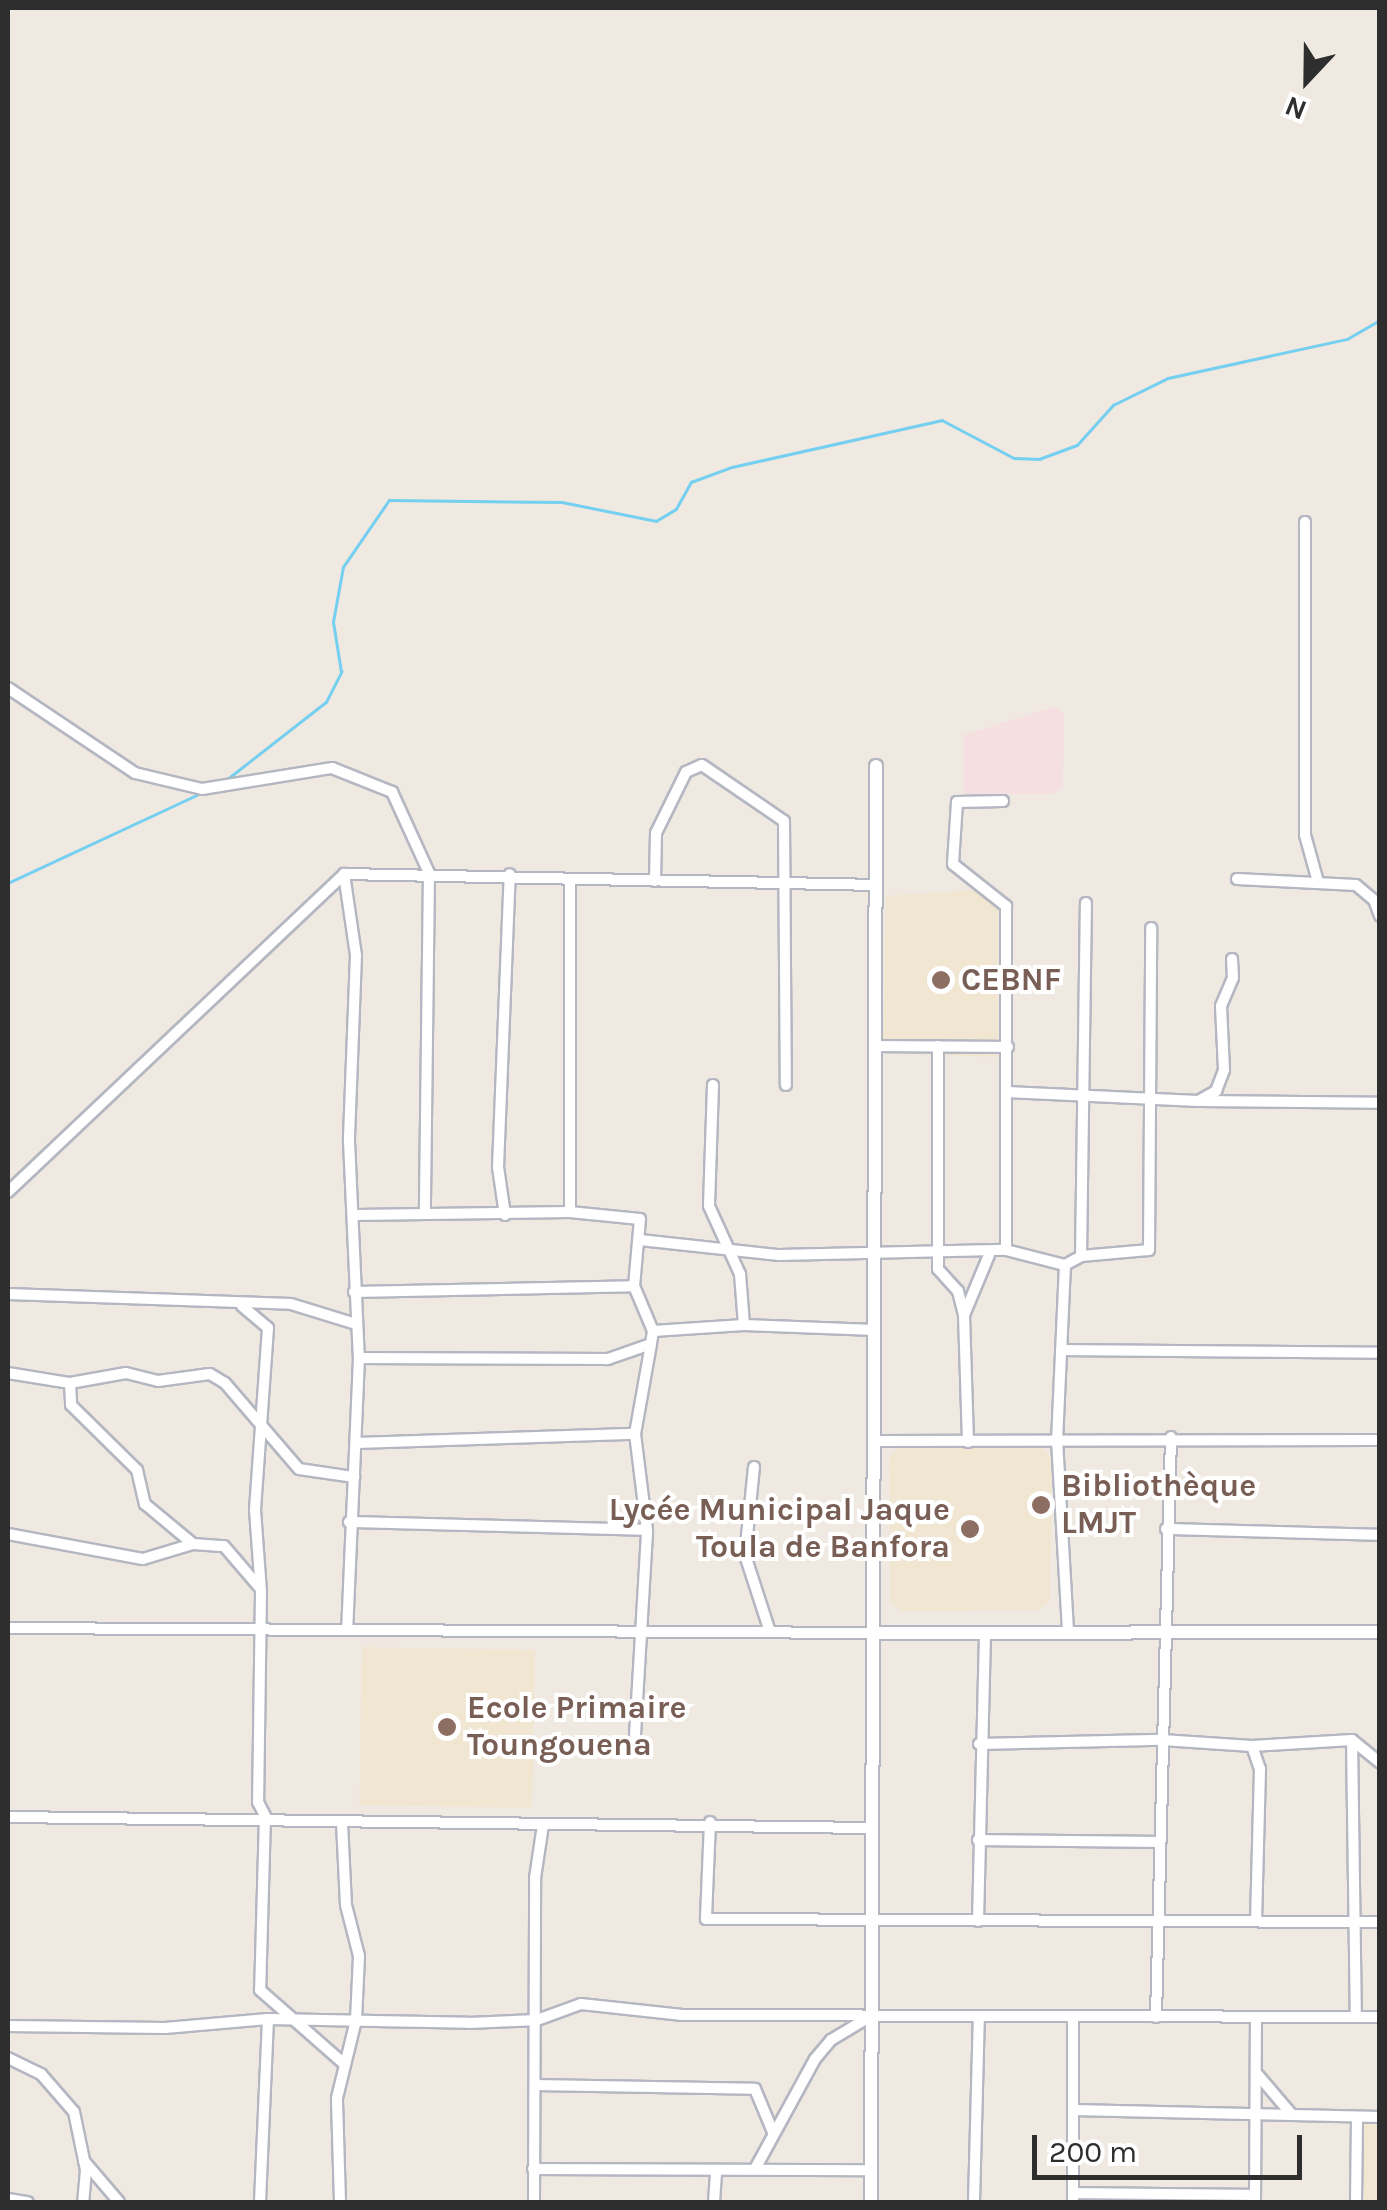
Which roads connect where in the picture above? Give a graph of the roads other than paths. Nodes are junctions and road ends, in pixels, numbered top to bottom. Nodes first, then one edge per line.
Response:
1 (1305, 522) dead end
2 (8, 688) edge
3 (876, 766) dead end
4 (1002, 802) dead end
5 (429, 873) junction
6 (344, 874) junction
7 (510, 874) junction
8 (1237, 879) dead end
9 (570, 880) junction
10 (655, 881) junction
11 (1318, 882) junction
12 (782, 884) junction
13 (876, 885) junction
14 (1086, 902) dead end
15 (1380, 916) edge
16 (1151, 928) dead end
17 (1232, 960) dead end
18 (876, 1046) junction
19 (938, 1046) junction
20 (1008, 1047) junction
21 (786, 1085) dead end
22 (713, 1086) dead end
23 (1007, 1092) junction
24 (1083, 1095) junction
25 (1154, 1098) junction
26 (1198, 1100) junction
27 (1380, 1103) edge
28 (8, 1192) edge
29 (570, 1212) junction
30 (425, 1214) junction
31 (355, 1215) junction
32 (505, 1215) junction
33 (640, 1240) junction
34 (724, 1249) junction
35 (1006, 1250) junction
36 (938, 1254) junction
37 (989, 1254) junction
38 (874, 1256) junction
39 (1081, 1256) junction
40 (1065, 1265) junction
41 (634, 1286) junction
42 (354, 1292) junction
43 (8, 1294) edge
44 (242, 1306) junction
45 (964, 1314) junction
46 (356, 1324) junction
47 (744, 1325) junction
48 (875, 1330) junction
49 (653, 1331) junction
50 (651, 1344) junction
51 (1060, 1350) junction
52 (1380, 1353) edge
53 (358, 1358) junction
54 (8, 1373) edge
55 (70, 1383) junction
56 (261, 1426) junction
57 (634, 1434) junction
58 (1172, 1437) junction
59 (1058, 1440) junction
60 (1380, 1440) edge
61 (877, 1441) junction
62 (968, 1442) junction
63 (356, 1443) junction
64 (754, 1467) dead end
65 (354, 1478) junction
66 (349, 1522) junction
67 (1166, 1529) junction
68 (647, 1530) junction
69 (8, 1534) edge
70 (1380, 1535) edge
71 (193, 1544) junction
72 (261, 1588) junction
73 (8, 1628) edge
74 (261, 1630) junction
75 (347, 1630) junction
76 (642, 1632) junction
77 (770, 1632) junction
78 (1068, 1632) junction
79 (1166, 1632) junction
80 (1380, 1632) edge
81 (877, 1633) junction
82 (985, 1633) junction
83 (634, 1735) dead end
84 (1162, 1740) junction
85 (1352, 1740) junction
86 (979, 1744) junction
87 (1252, 1746) junction
88 (1380, 1763) edge
89 (265, 1816) junction
90 (8, 1817) edge
91 (710, 1822) junction
92 (342, 1824) junction
93 (543, 1825) junction
94 (873, 1828) junction
95 (978, 1840) junction
96 (1159, 1842) junction
97 (1256, 1918) junction
98 (869, 1919) junction
99 (1355, 1920) junction
100 (978, 1921) junction
101 (1158, 1922) junction
102 (1380, 1922) edge
103 (872, 2016) junction
104 (1073, 2016) junction
105 (1156, 2016) junction
106 (1356, 2016) junction
107 (1380, 2016) edge
108 (980, 2017) junction
109 (1256, 2018) junction
110 (268, 2019) junction
111 (291, 2020) junction
112 (356, 2020) junction
113 (536, 2020) junction
114 (8, 2026) edge
115 (8, 2058) edge
116 (344, 2063) junction
117 (1258, 2075) junction
118 (535, 2085) junction
119 (1073, 2110) junction
120 (1259, 2114) junction
121 (1292, 2115) junction
122 (1380, 2116) edge
123 (1356, 2118) junction
124 (773, 2132) junction
125 (83, 2160) junction
126 (533, 2169) junction
127 (755, 2169) junction
128 (871, 2170) junction
129 (716, 2174) junction
130 (1072, 2198) edge
131 (8, 2199) edge
132 (1255, 2199) edge
133 (28, 2202) edge
134 (84, 2202) edge
135 (120, 2202) edge
136 (260, 2202) edge
137 (340, 2202) edge
138 (534, 2202) edge
139 (714, 2202) edge
140 (871, 2202) edge
141 (974, 2202) edge
142 (1356, 2202) edge

1 - 11 street
2 - 5 street
3 - 13 street
4 - 20 street
5 - 6 street
5 - 7 street
5 - 30 street
6 - 28 street
6 - 31 street
7 - 9 street
7 - 32 street
8 - 11 street
9 - 10 street
9 - 29 street
10 - 12 street
10 - 12 street
11 - 15 street
12 - 13 street
12 - 21 street
13 - 18 street
14 - 24 street
16 - 25 street
17 - 26 street
18 - 19 street
18 - 38 street
19 - 20 street
19 - 36 street
20 - 23 street
22 - 34 street
23 - 24 street
23 - 35 street
24 - 25 street
24 - 39 street
25 - 26 street
25 - 39 street
26 - 27 street
29 - 32 street
29 - 33 street
30 - 31 street
30 - 32 street
31 - 42 street
33 - 34 street
33 - 41 street
34 - 38 street
34 - 47 street
35 - 37 street
35 - 40 street
36 - 37 street
36 - 38 street
36 - 45 street
37 - 45 street
38 - 48 street
39 - 40 street
40 - 51 street
41 - 42 street
41 - 49 street
42 - 46 street
43 - 44 street
44 - 46 street
44 - 56 street
45 - 62 street
46 - 53 street
47 - 48 street
47 - 49 street
48 - 61 street
49 - 50 street
50 - 53 street
50 - 57 street
51 - 52 street
51 - 59 street
53 - 63 street
54 - 55 street
55 - 56 street
55 - 71 street
56 - 65 street
56 - 72 street
57 - 63 street
57 - 68 street
58 - 59 street
58 - 60 street
58 - 67 street
59 - 62 street
59 - 78 street
61 - 62 street
61 - 81 street
63 - 65 street
64 - 77 street
65 - 66 street
66 - 68 street
66 - 75 street
67 - 70 street
67 - 79 street
68 - 76 street
69 - 71 street
71 - 72 street
72 - 74 street
73 - 74 street
74 - 75 street
74 - 89 street
75 - 76 street
76 - 77 street
76 - 83 street
77 - 81 street
78 - 79 street
78 - 82 street
79 - 80 street
79 - 84 street
81 - 82 street
81 - 94 street
82 - 86 street
84 - 86 street
84 - 87 street
84 - 96 street
85 - 87 street
85 - 88 street
85 - 99 street
86 - 95 street
87 - 97 street
89 - 90 street
89 - 92 street
89 - 111 street
91 - 93 street
91 - 94 street
91 - 98 street
92 - 93 street
92 - 112 street
93 - 113 street
94 - 98 street
95 - 96 street
95 - 100 street
96 - 101 street
97 - 99 street
97 - 101 street
98 - 100 street
98 - 103 street
99 - 102 street
99 - 106 street
100 - 101 street
101 - 105 street
103 - 108 street
103 - 113 street
103 - 124 street
103 - 128 street
104 - 105 street
104 - 108 street
104 - 119 street
105 - 109 street
106 - 107 street
106 - 109 street
108 - 141 street
109 - 117 street
110 - 111 street
110 - 114 street
110 - 136 street
111 - 112 street
111 - 116 street
112 - 113 street
112 - 116 street
113 - 118 street
115 - 125 street
116 - 137 street
117 - 120 street
117 - 121 street
118 - 124 street
118 - 126 street
119 - 120 street
119 - 130 street
120 - 121 street
120 - 132 street
121 - 123 street
122 - 123 street
123 - 142 street
124 - 127 street
125 - 134 street
125 - 135 street
126 - 129 street
126 - 138 street
127 - 128 street
127 - 129 street
128 - 140 street
129 - 139 street
130 - 132 street
131 - 133 street

